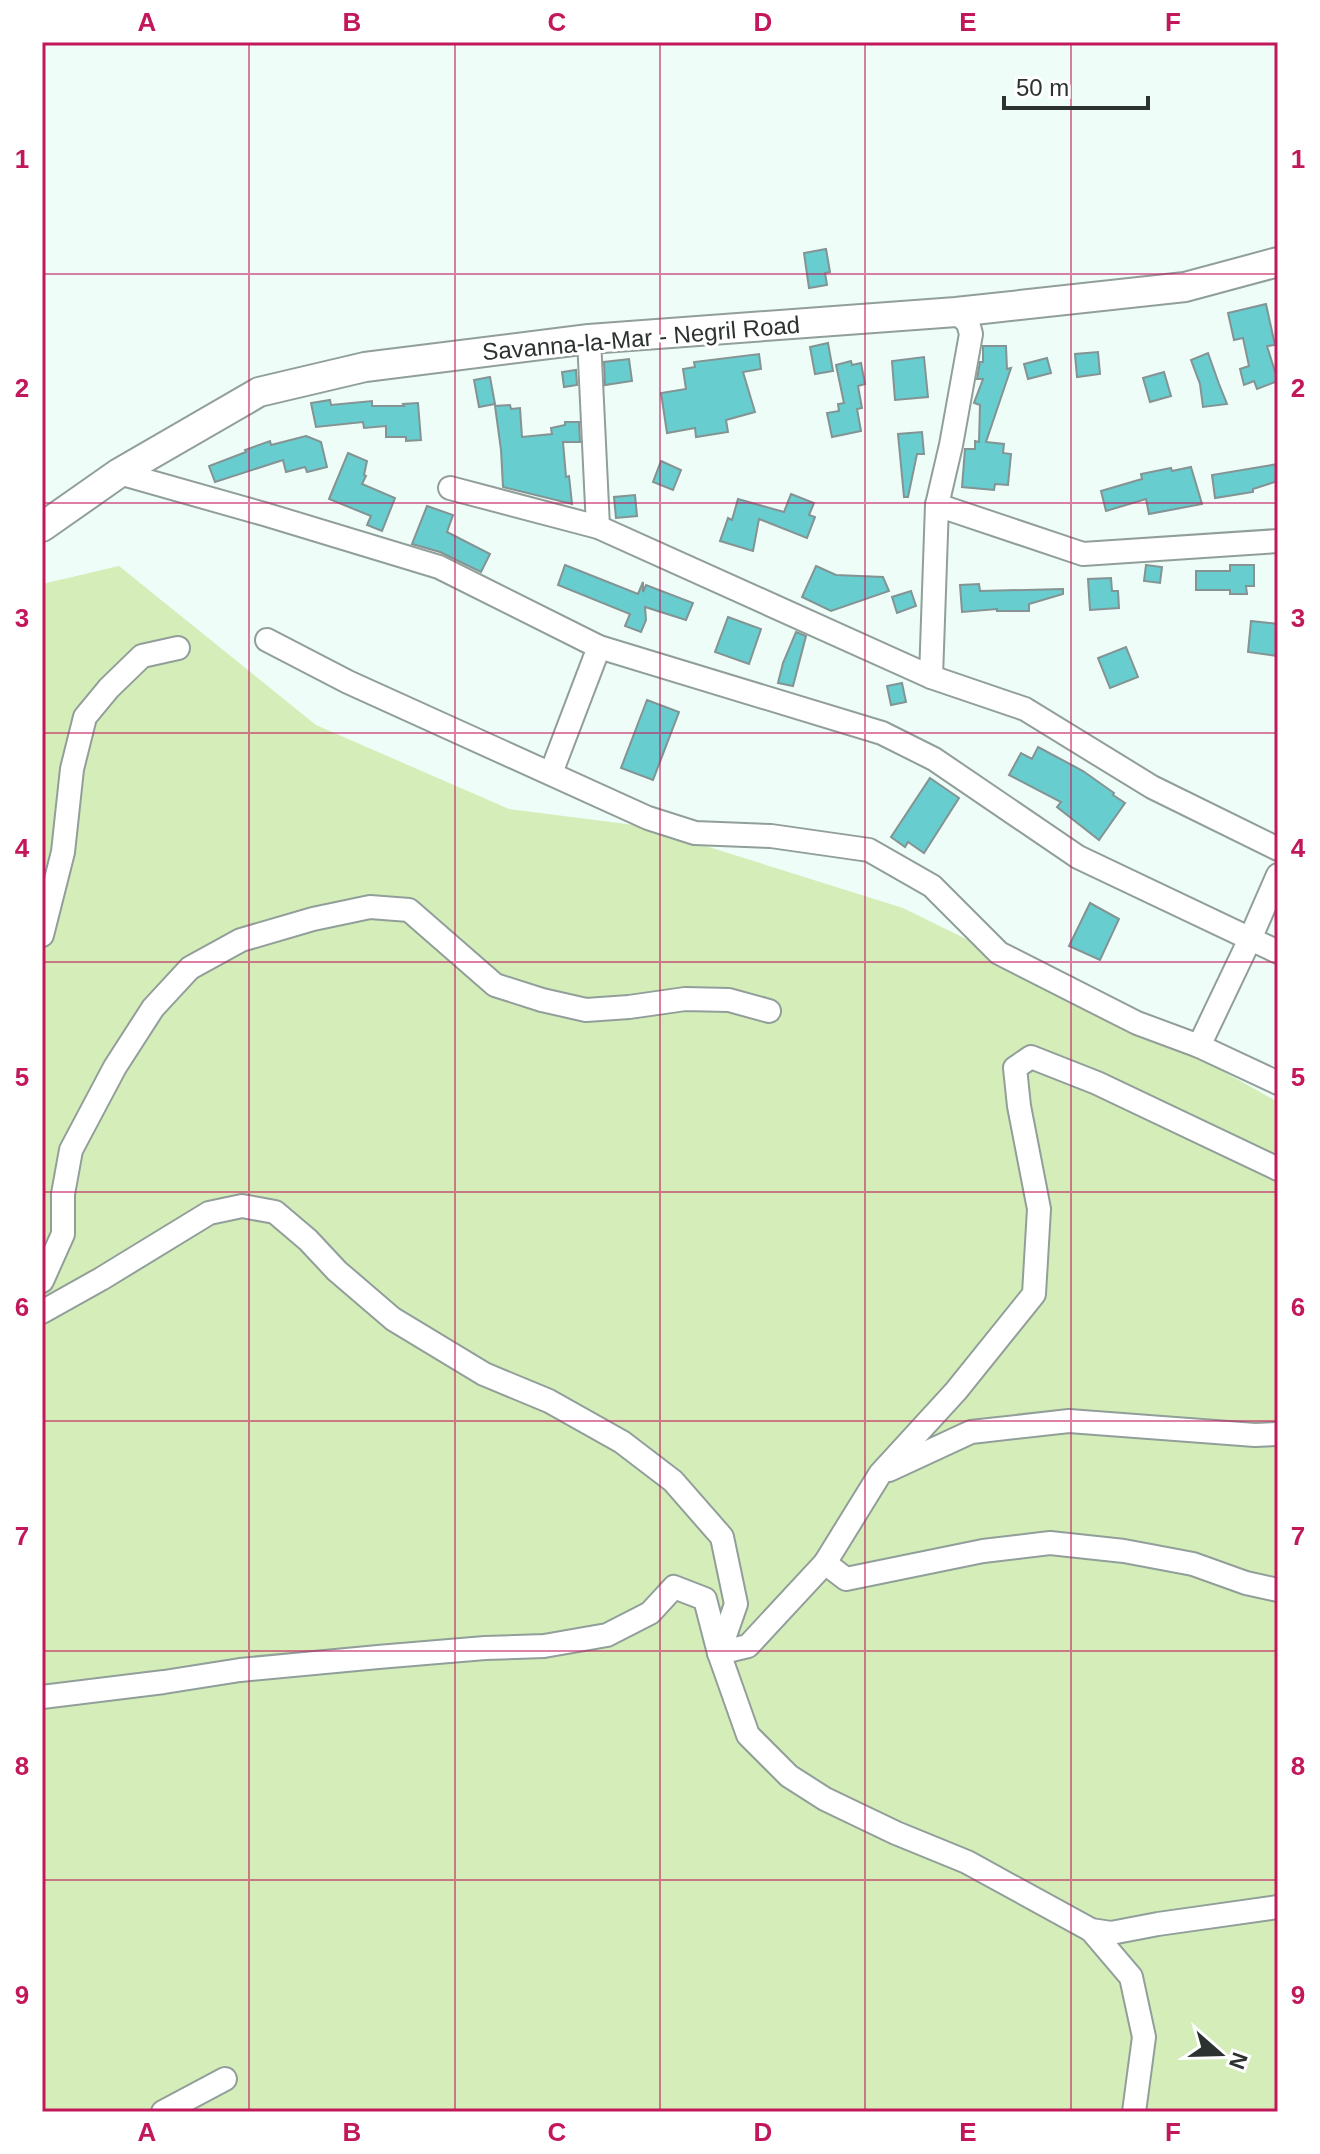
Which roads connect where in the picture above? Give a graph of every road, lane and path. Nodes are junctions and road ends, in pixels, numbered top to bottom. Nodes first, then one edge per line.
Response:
1 (1276, 269) edge
2 (956, 312) junction
3 (589, 339) junction
4 (119, 473) junction
5 (450, 488) dead end
6 (937, 505) junction
7 (42, 527) edge
8 (598, 527) junction
9 (1278, 541) edge
10 (267, 640) dead end
11 (599, 647) junction
12 (178, 648) dead end
13 (931, 677) junction
14 (551, 773) junction
15 (1278, 849) edge
16 (1278, 875) edge
17 (42, 935) edge
18 (1250, 939) junction
19 (1278, 952) edge
20 (769, 1011) dead end
21 (1199, 1046) junction
22 (1278, 1083) edge
23 (1278, 1169) edge
24 (42, 1281) edge
25 (42, 1312) edge
26 (1278, 1434) edge
27 (880, 1474) junction
28 (825, 1563) junction
29 (1278, 1590) edge
30 (719, 1653) junction
31 (42, 1697) edge
32 (1278, 1907) edge
33 (1091, 1930) junction
34 (225, 2079) dead end
35 (163, 2112) edge
36 (1134, 2112) edge

1 - 2 main road, Savanna-la-Mar - Negril Road
2 - 3 main road, Savanna-la-Mar - Negril Road
2 - 6 street
3 - 4 main road, Savanna-la-Mar - Negril Road
3 - 8 street
4 - 7 main road, Savanna-la-Mar - Negril Road
4 - 11 street
5 - 8 street
6 - 9 street
6 - 13 street
8 - 13 street
10 - 14 street
11 - 14 street
11 - 18 street
12 - 17 street
13 - 15 street
14 - 21 street
16 - 18 street
18 - 19 street
18 - 21 street
20 - 24 street
21 - 22 street
23 - 27 street
25 - 30 street
26 - 27 street
27 - 28 street
28 - 29 street
28 - 30 street
30 - 31 street
30 - 33 street
32 - 33 street
33 - 36 street
34 - 35 street

